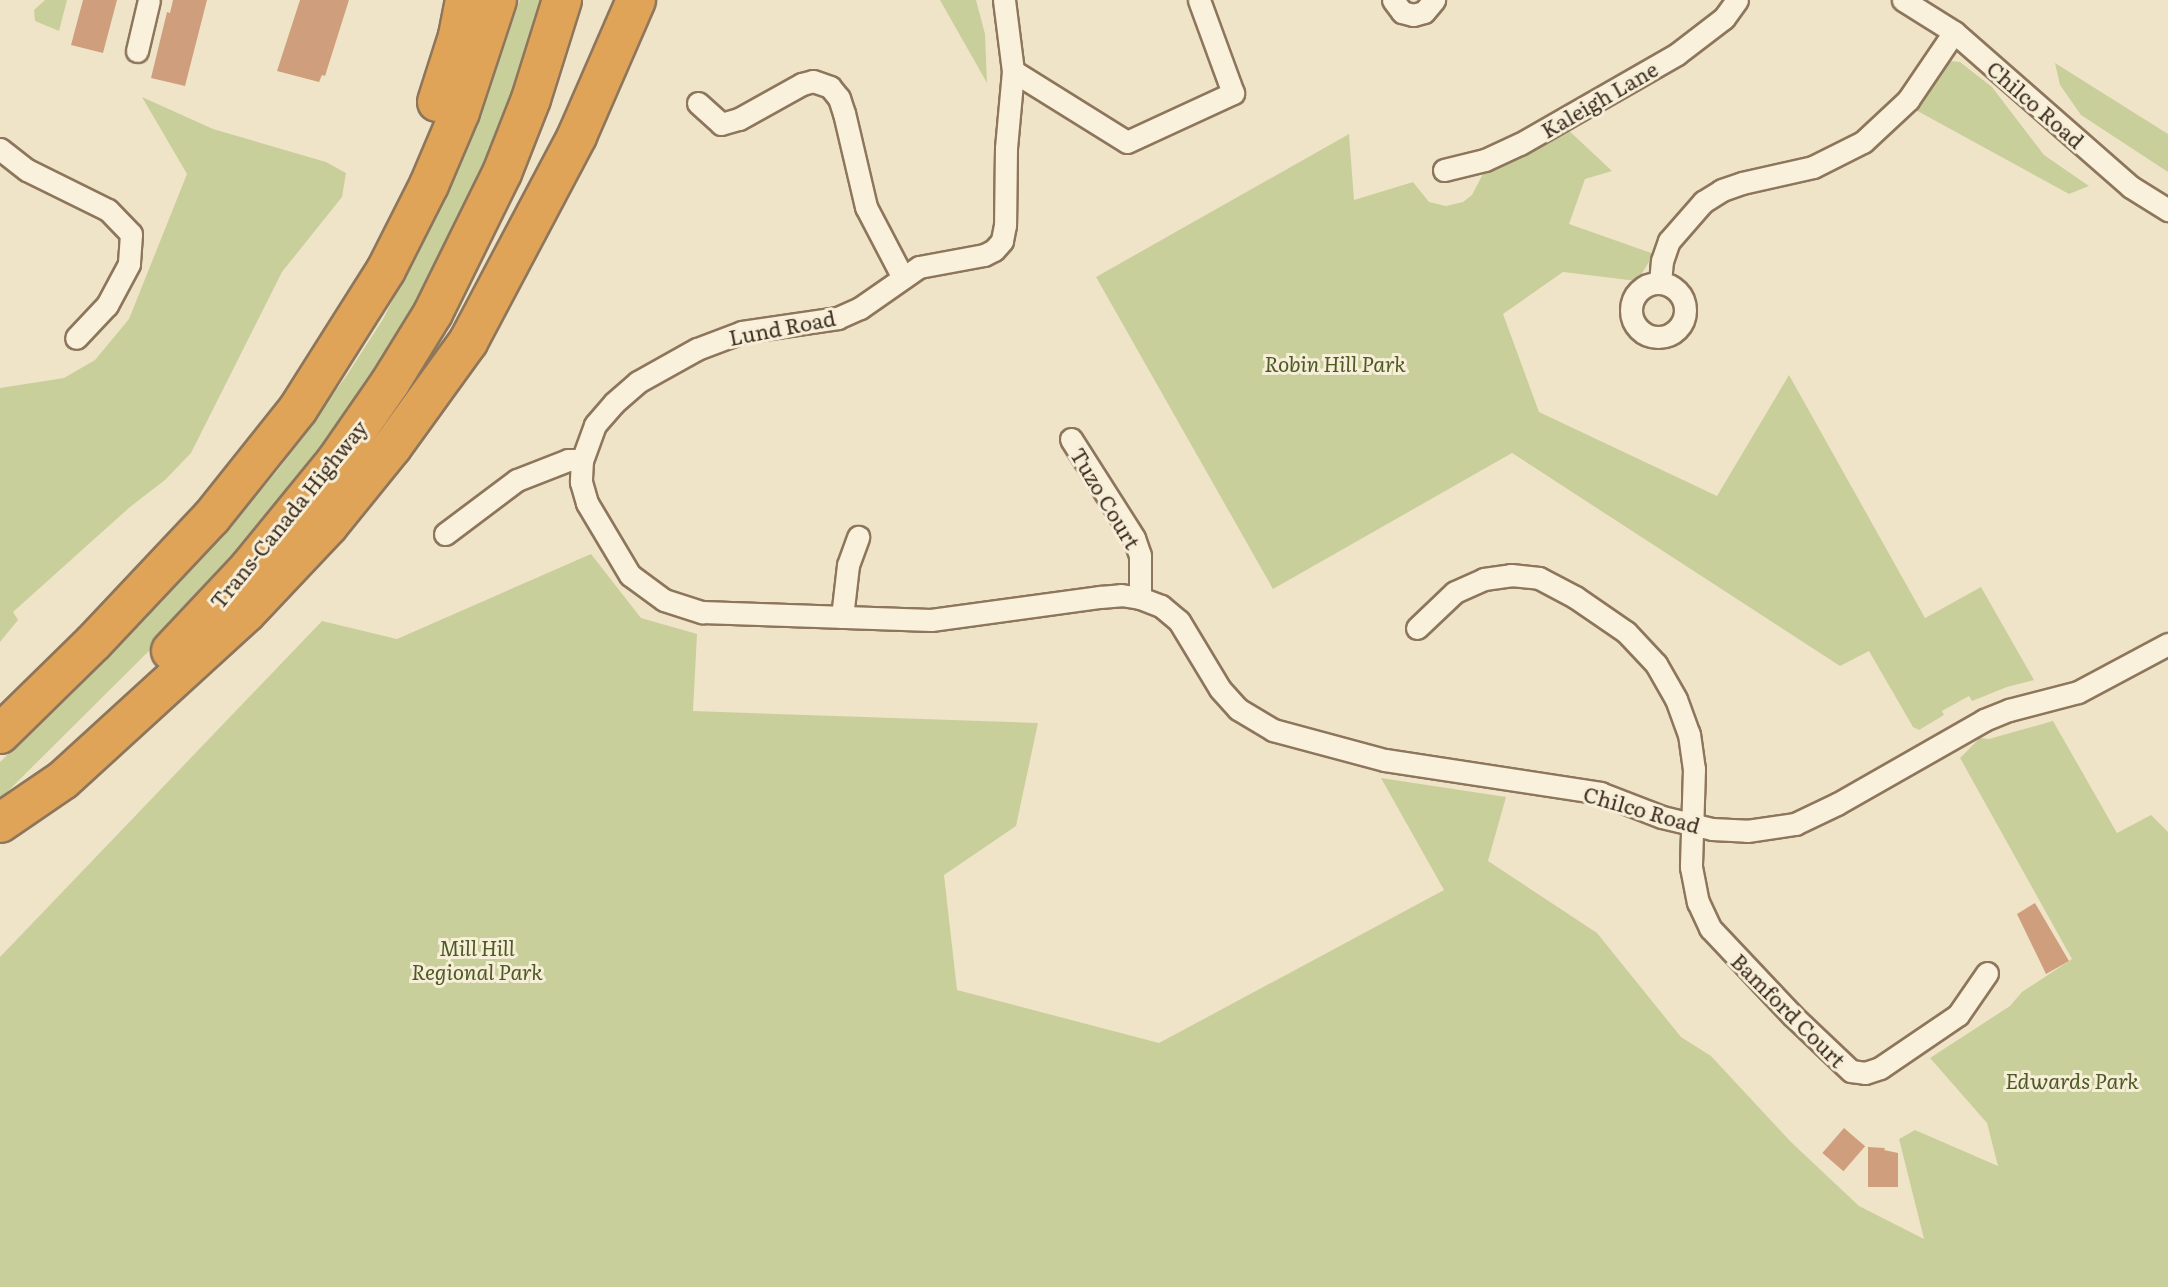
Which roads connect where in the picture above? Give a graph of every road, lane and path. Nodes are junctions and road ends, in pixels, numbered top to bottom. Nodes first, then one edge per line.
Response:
1 (149, 0) edge
2 (465, 0) edge
3 (497, 0) edge
4 (562, 0) edge
5 (636, 0) edge
6 (1004, 0) edge
7 (1199, 0) edge
8 (1393, 0) edge
9 (1434, 0) edge
10 (1737, 0) edge
11 (1903, 0) edge
12 (1954, 33) junction
13 (137, 51) dead end
14 (1013, 71) junction
15 (698, 103) dead end
16 (0, 149) edge
17 (1444, 170) dead end
18 (2168, 210) edge
19 (902, 276) junction
20 (1660, 283) dead end
21 (76, 338) dead end
22 (1071, 439) dead end
23 (582, 460) junction
24 (211, 518) junction
25 (445, 534) dead end
26 (858, 537) dead end
27 (1140, 598) junction
28 (842, 617) junction
29 (1417, 628) dead end
30 (2168, 644) edge
31 (0, 734) edge
32 (0, 821) edge
33 (1693, 825) junction
34 (1987, 973) dead end

1 - 13 street
2 - 24 highway
3 - 24 highway
4 - 32 highway, Trans-Canada Highway
5 - 32 highway
6 - 14 street, Lund Road
7 - 14 street
8 - 9 street
10 - 17 street, Kaleigh Lane
11 - 12 street, Chilco Road
12 - 18 street, Chilco Road
12 - 20 street
14 - 19 street, Lund Road
15 - 19 street
16 - 21 street
19 - 23 street, Lund Road
22 - 27 street, Tuzo Court
23 - 25 street
23 - 28 street, Lund Road
24 - 31 highway
26 - 28 street
27 - 28 street, Lund Road
27 - 33 street, Chilco Road
29 - 33 street
30 - 33 street, Chilco Road
33 - 34 street, Bamford Court

